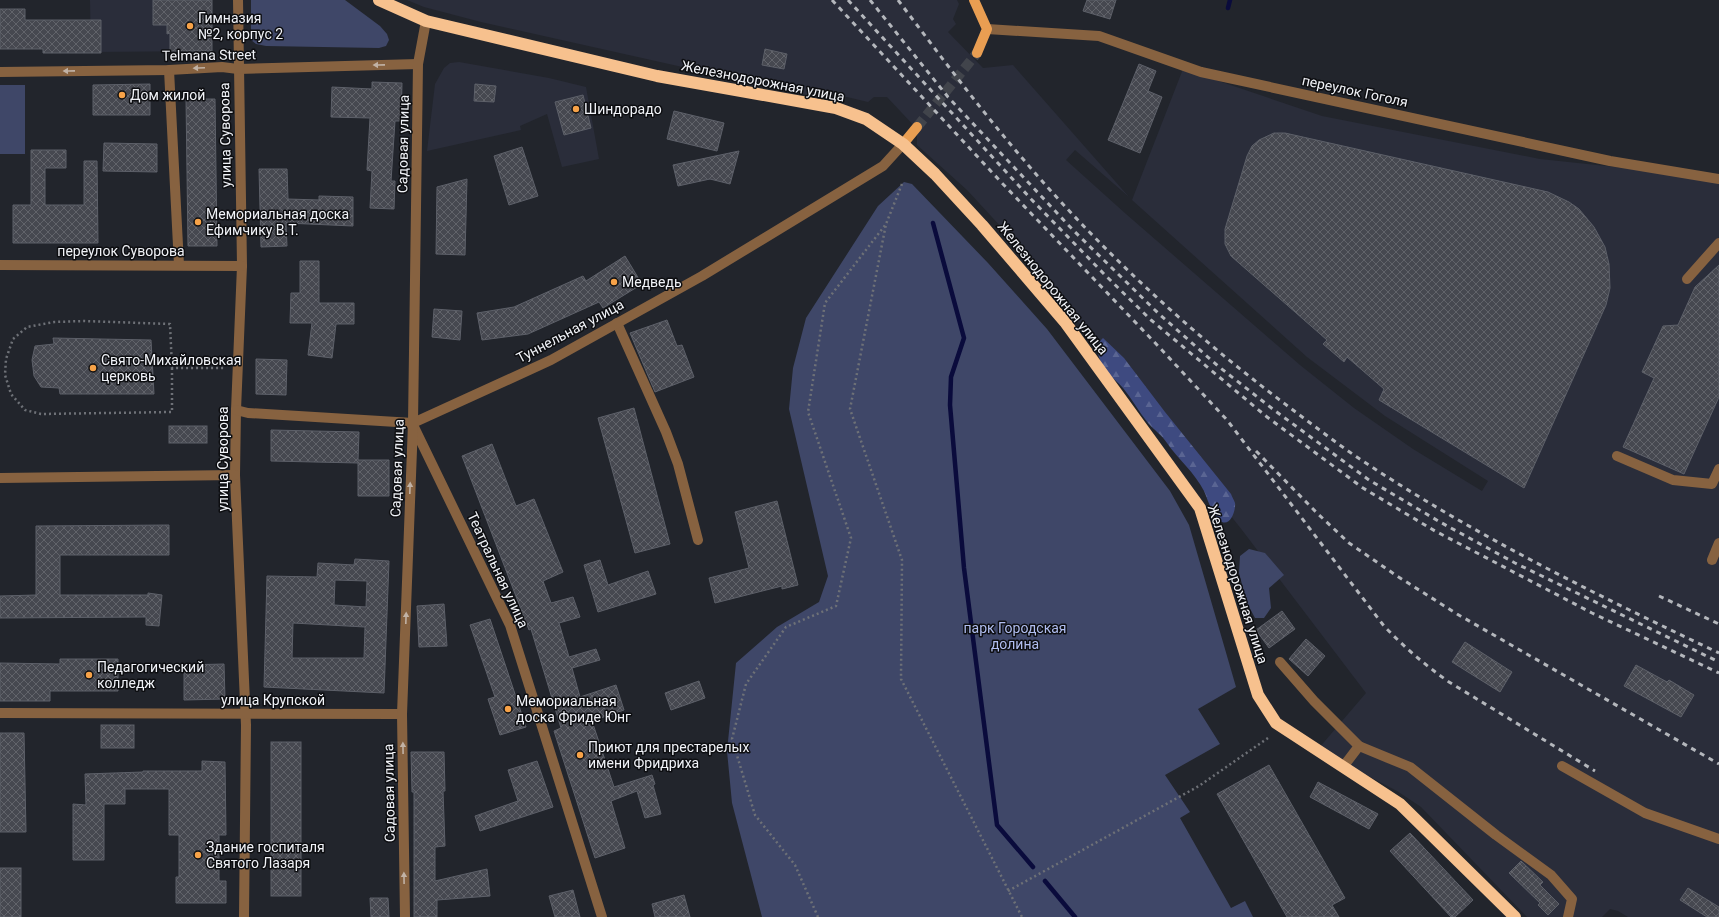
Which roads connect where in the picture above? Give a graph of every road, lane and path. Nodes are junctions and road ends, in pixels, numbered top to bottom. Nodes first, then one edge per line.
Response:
1 (238, 0) edge
2 (379, 0) edge
3 (974, 0) edge
4 (426, 20) junction
5 (987, 29) junction
6 (977, 54) tunnel mouth
7 (418, 64) junction
8 (238, 69) junction
9 (169, 70) junction
10 (0, 72) edge
11 (917, 127) tunnel mouth
12 (903, 144) junction
13 (1719, 179) edge
14 (902, 184) dead end
15 (886, 224) junction
16 (1719, 243) edge
17 (0, 265) edge
18 (179, 265) junction
19 (242, 266) junction
20 (1688, 279) dead end
21 (618, 323) junction
22 (172, 368) junction
23 (229, 368) dead end
24 (236, 410) junction
25 (412, 423) junction
26 (1617, 456) dead end
27 (1719, 469) edge
28 (235, 475) junction
29 (0, 478) edge
30 (698, 540) dead end
31 (1719, 543) edge
32 (1712, 560) dead end
33 (1280, 662) dead end
34 (0, 713) edge
35 (246, 714) junction
36 (402, 714) junction
37 (1268, 738) dead end
38 (1359, 746) junction
39 (1562, 766) dead end
40 (1343, 767) junction
41 (1719, 840) edge
42 (1008, 891) junction
43 (244, 917) edge
44 (405, 917) edge
45 (602, 917) edge
46 (818, 917) edge
47 (1022, 917) edge
48 (1515, 917) edge
49 (1568, 917) edge

1 - 8 street, улица Суворова
2 - 4 highway, Железнодорожная улица
3 - 5 main road
4 - 7 street, Садовая улица
4 - 12 highway, Железнодорожная улица
5 - 6 main road
5 - 13 street, переулок Гоголя
7 -> 8 street, Telmana Street
7 - 25 street, Садовая улица
8 -> 9 street, Telmana Street
8 - 19 street, улица Суворова
9 -> 10 street, Telmana Street
9 - 18 street
11 - 12 main road
12 - 21 street, Туннельная улица
12 - 40 highway, Железнодорожная улица
14 - 15 path
15 - 42 path
15 - 46 path
16 - 20 street
17 - 18 street, переулок Суворова
18 - 19 street, переулок Суворова
19 - 24 street, улица Суворова
21 - 25 street, Туннельная улица
21 - 30 street
22 - 22 path
22 - 23 path
24 - 25 street, Туннельная улица
24 - 28 street, улица Суворова
36 -> 25 street, Садовая улица
25 - 45 street, Театральная улица
26 - 27 street
28 - 29 street
28 - 35 street, улица Суворова
31 - 32 street
33 - 38 street
34 - 35 street, улица Крупской
35 - 36 street, улица Крупской
35 - 43 street, улица Суворова
44 -> 36 street, Садовая улица
37 - 42 path
38 - 40 street
38 - 49 street
39 - 41 street
40 - 48 highway, Железнодорожная улица
42 - 47 path

